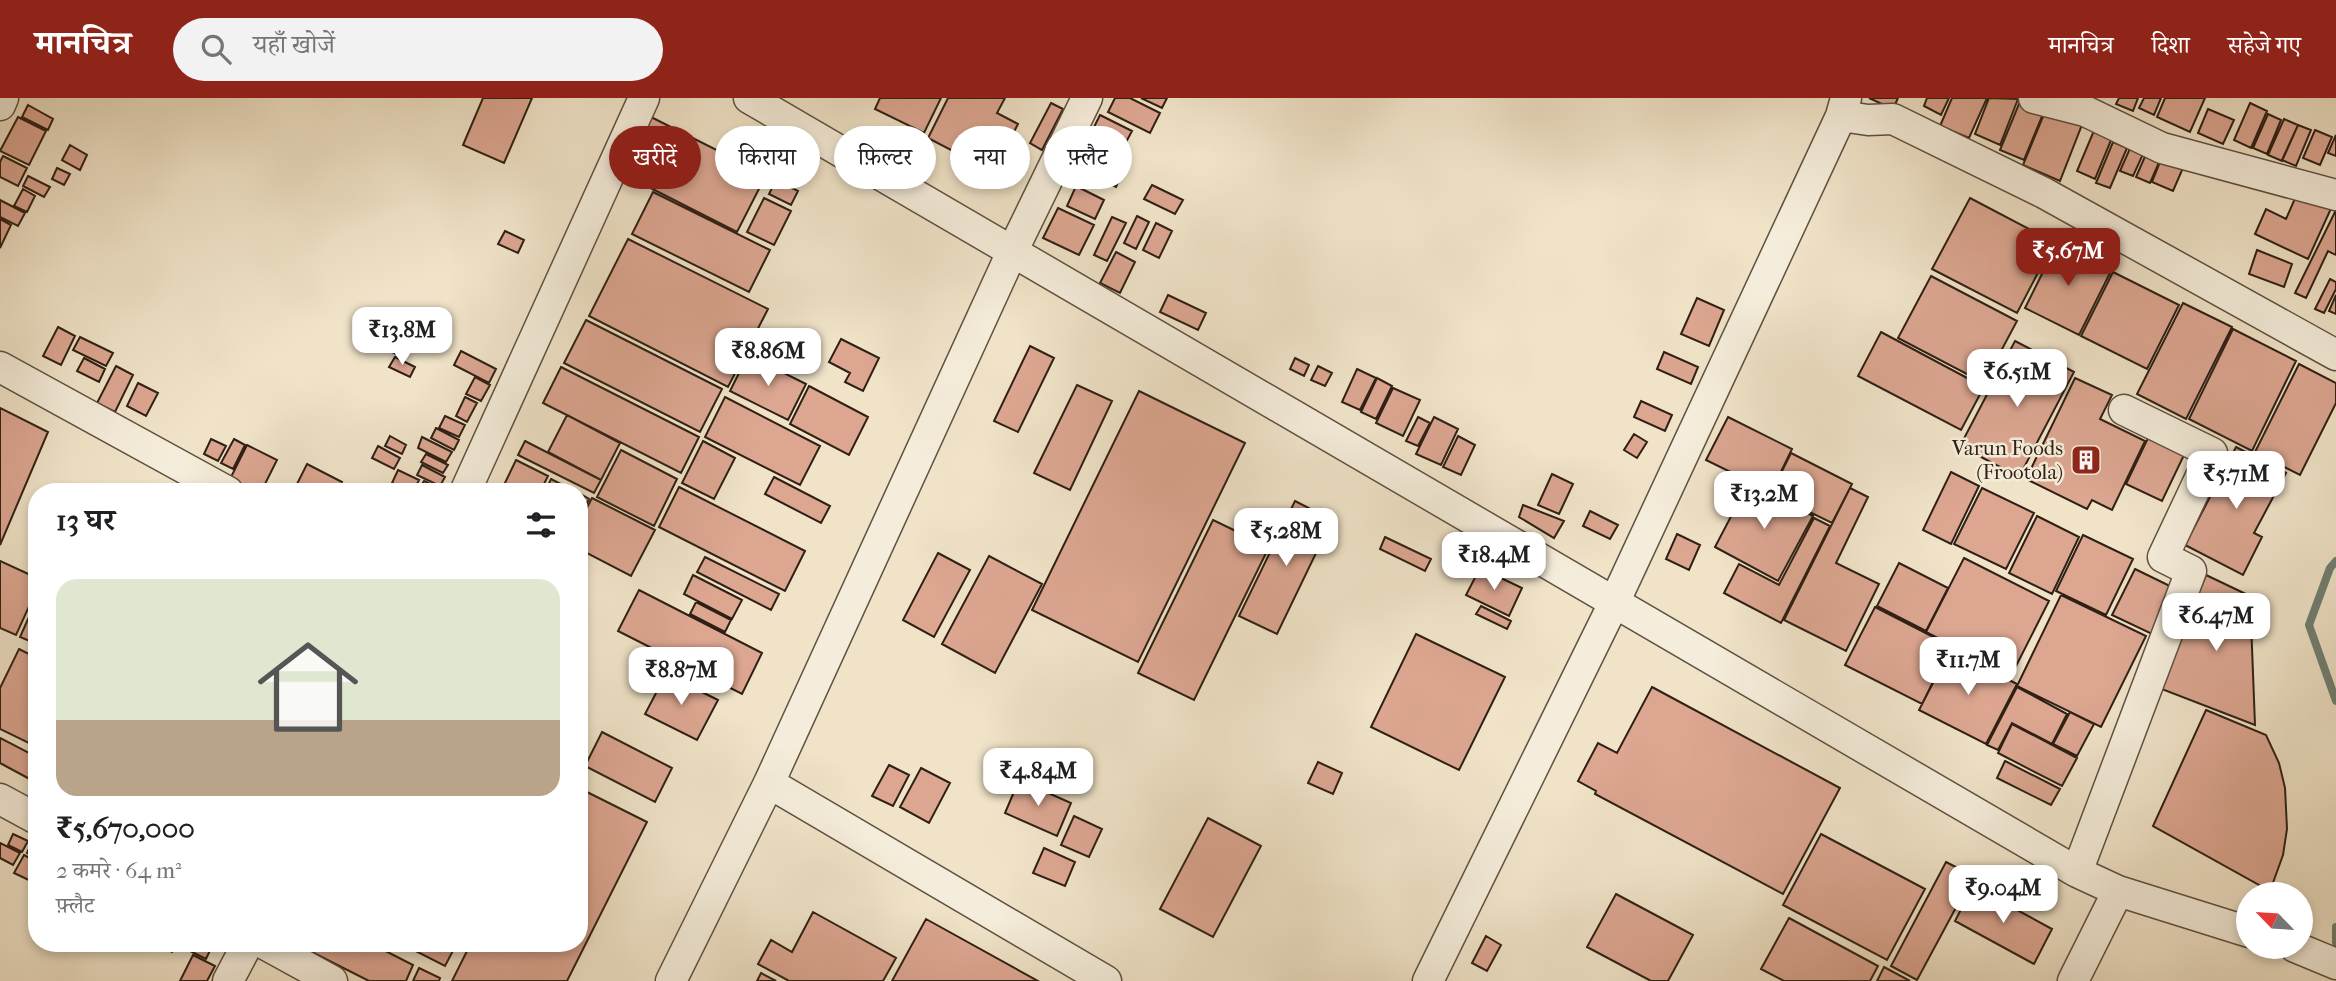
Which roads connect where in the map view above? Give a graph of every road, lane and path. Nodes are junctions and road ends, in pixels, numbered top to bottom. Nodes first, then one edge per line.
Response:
1 (4, 98) edge
2 (644, 98) edge
3 (749, 98) edge
4 (1087, 98) edge
5 (2034, 98) edge
6 (0, 105) edge
7 (1844, 107) edge
8 (2336, 195) edge
9 (1012, 251) junction
10 (2336, 355) edge
11 (0, 367) edge
12 (2124, 410) dead end
13 (212, 483) edge
14 (469, 483) edge
15 (1614, 603) junction
16 (769, 783) junction
17 (0, 799) edge
18 (28, 814) edge
19 (2077, 872) junction
20 (2118, 891) junction
21 (2236, 928) edge
22 (243, 952) edge
23 (279, 952) edge
24 (2314, 955) edge
25 (2336, 964) edge
26 (228, 981) edge
27 (332, 981) edge
28 (671, 981) edge
29 (1106, 981) edge
30 (1428, 981) edge
31 (2073, 981) edge

1 - 6 street
2 - 14 street
3 - 9 street
4 - 9 street
5 - 8 street
7 - 10 street
7 - 15 street
9 - 15 street
9 - 16 street
11 - 13 street
12 - 19 street
15 - 19 street
15 - 30 street
16 - 28 street
16 - 29 street
17 - 18 street
19 - 20 street
20 - 21 street
20 - 31 street
22 - 26 street
23 - 27 street
24 - 25 street

